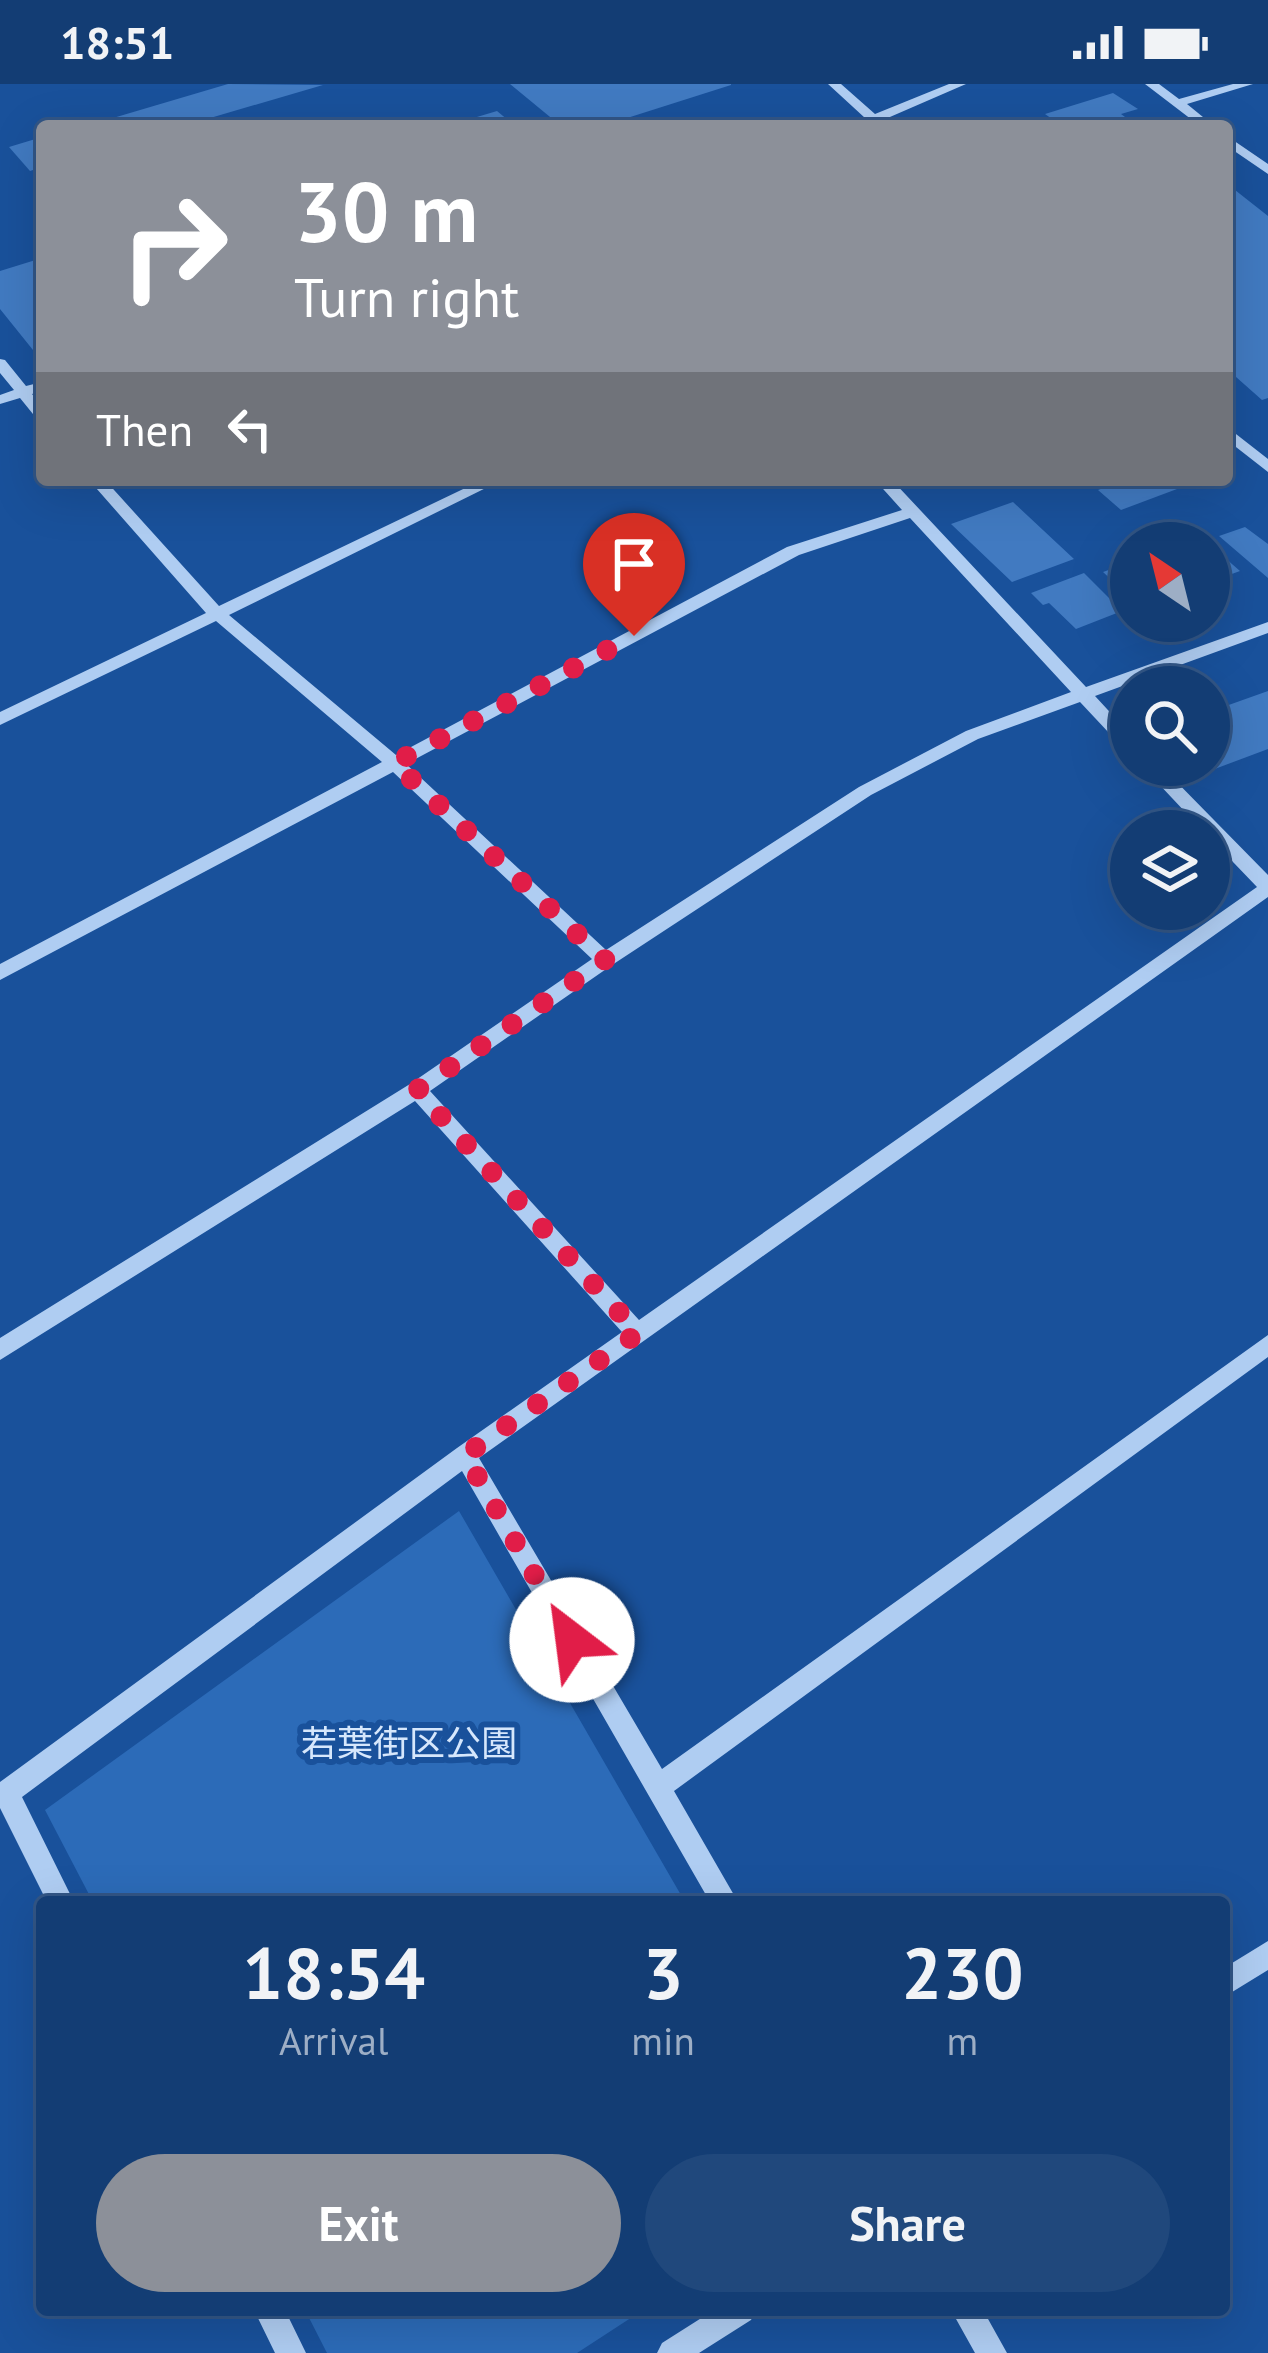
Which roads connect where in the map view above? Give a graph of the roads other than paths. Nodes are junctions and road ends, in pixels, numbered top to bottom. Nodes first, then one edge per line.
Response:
1 (833, 84) edge
2 (960, 84) edge
3 (1151, 84) edge
4 (1246, 84) edge
5 (1177, 104) junction
6 (875, 120) edge
7 (884, 120) edge
8 (1200, 120) edge
9 (1233, 144) edge
10 (1268, 170) edge
11 (0, 363) edge
12 (36, 388) edge
13 (22, 392) junction
14 (0, 400) edge
15 (36, 409) edge
16 (1233, 437) edge
17 (1268, 467) edge
18 (102, 486) edge
19 (481, 486) edge
20 (888, 486) edge
21 (912, 512) junction
22 (217, 611) junction
23 (1268, 627) edge
24 (1081, 694) junction
25 (0, 719) edge
26 (1110, 724) edge
27 (394, 763) junction
28 (1170, 786) edge
29 (1268, 887) edge
30 (605, 960) junction
31 (0, 974) edge
32 (417, 1090) junction
33 (638, 1333) junction
34 (1268, 1345) edge
35 (0, 1350) edge
36 (465, 1455) junction
37 (657, 1788) junction
38 (58, 1896) edge
39 (721, 1896) edge
40 (1268, 1954) edge
41 (1230, 1980) edge
42 (272, 2316) edge
43 (731, 2316) edge
44 (970, 2316) edge
45 (291, 2353) edge
46 (672, 2353) edge
47 (992, 2353) edge

1 - 6 street
2 - 7 street
3 - 5 street
4 - 5 street
5 - 8 street
9 - 10 street
11 - 13 street
12 - 13 street
13 - 14 street
13 - 15 street
16 - 17 street
18 - 22 street
19 - 22 street
20 - 21 street
21 - 24 street
21 - 27 street
22 - 25 street
22 - 27 street
23 - 24 street
24 - 26 street
24 - 30 street
27 - 30 street
27 - 31 street
28 - 29 street
29 - 33 street
30 - 32 street
32 - 33 street
32 - 35 street
33 - 36 street
34 - 37 street
36 - 37 street
36 - 38 street
37 - 39 street
40 - 41 street
42 - 45 street
43 - 46 street
44 - 47 street

